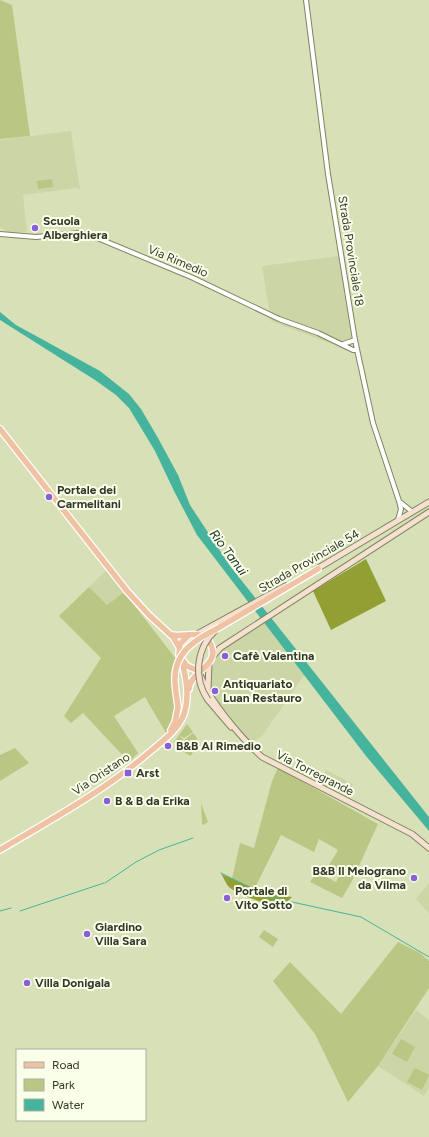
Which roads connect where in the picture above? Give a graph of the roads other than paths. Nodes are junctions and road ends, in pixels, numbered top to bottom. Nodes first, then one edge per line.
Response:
1 (306, 0) edge
2 (0, 234) edge
3 (355, 340) junction
4 (340, 344) junction
5 (357, 350) junction
6 (0, 429) edge
7 (399, 501) junction
8 (429, 502) edge
9 (413, 510) junction
10 (429, 512) edge
11 (398, 520) junction
12 (318, 569) joint
13 (271, 596) junction
14 (220, 627) junction
15 (197, 634) junction
16 (171, 635) junction
17 (190, 635) junction
18 (179, 647) junction
19 (212, 656) junction
20 (182, 661) junction
21 (209, 664) junction
22 (199, 672) junction
23 (204, 683) junction
24 (188, 691) junction
25 (209, 698) junction
26 (161, 743) junction
27 (429, 848) edge
28 (0, 850) edge

1 - 3 street, Strada Provinciale 18
2 - 4 street, Via Rimedio
3 - 4 street
3 - 5 street, Strada Provinciale 18
4 - 5 street, Via Rimedio
5 - 7 street, Strada Provinciale 18
6 - 16 main road
7 - 9 street
7 - 11 street, Strada Provinciale 18
8 - 9 main road, Strada Provinciale 54
9 - 11 main road, Strada Provinciale 54
10 - 19 main road
11 - 12 main road, Strada Provinciale 54
12 - 13 main road
13 - 14 main road
13 - 15 main road, Strada Provinciale 54
14 - 25 main road, bridge
14 - 26 main road, bridge
15 - 17 main road
15 - 19 main road
16 - 17 main road
16 - 18 main road
17 - 18 main road
18 - 20 main road
19 - 21 main road
20 - 22 main road
20 - 24 main road, Via Oristano
21 - 22 main road
21 - 25 main road
22 - 23 main road
22 - 24 main road, Via Oristano
23 - 24 main road
23 - 25 main road
24 - 26 main road, Via Oristano
25 - 27 main road, Via Torregrande
26 - 28 main road, Via Oristano

